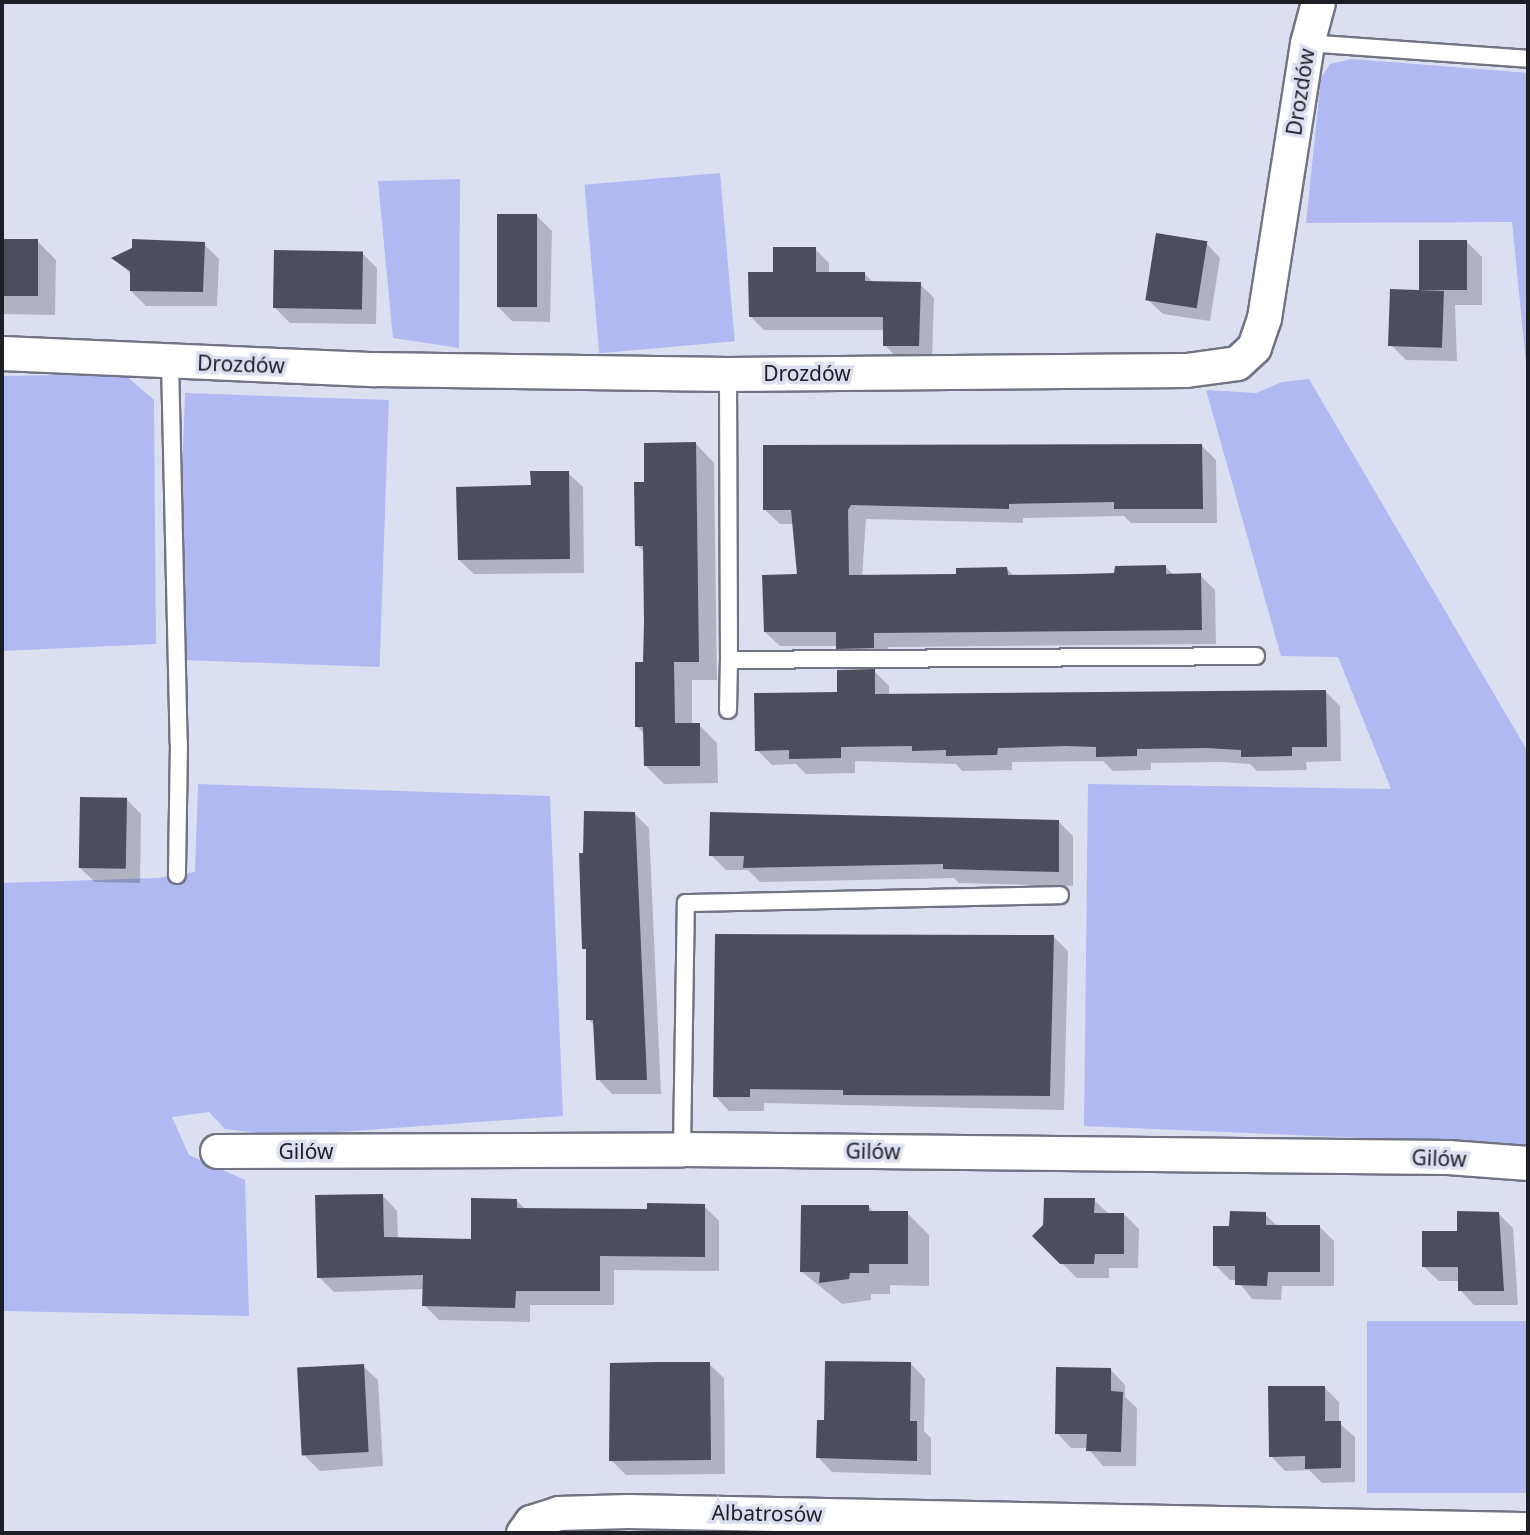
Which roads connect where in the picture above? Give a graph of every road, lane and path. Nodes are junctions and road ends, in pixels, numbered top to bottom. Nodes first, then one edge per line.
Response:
1 (1318, 2) edge
2 (1307, 43) junction
3 (1528, 59) edge
4 (2, 354) edge
5 (170, 361) junction
6 (728, 374) junction
7 (1256, 656) dead end
8 (729, 660) junction
9 (728, 710) dead end
10 (177, 875) dead end
11 (1060, 895) dead end
12 (682, 1149) junction
13 (217, 1151) dead end
14 (1528, 1163) edge
15 (1145, 1528) edge
16 (1528, 1529) edge
17 (523, 1533) edge

1 - 2 street, Drozdów
2 - 3 lane
2 - 6 street, Drozdów
4 - 5 street, Drozdów
5 - 6 street, Drozdów
5 - 10 lane
6 - 8 lane
7 - 8 lane
8 - 9 lane
11 - 12 lane
12 - 13 street, Gilów
12 - 14 street, Gilów
15 - 16 street, Albatrosów
15 - 17 street, Albatrosów

